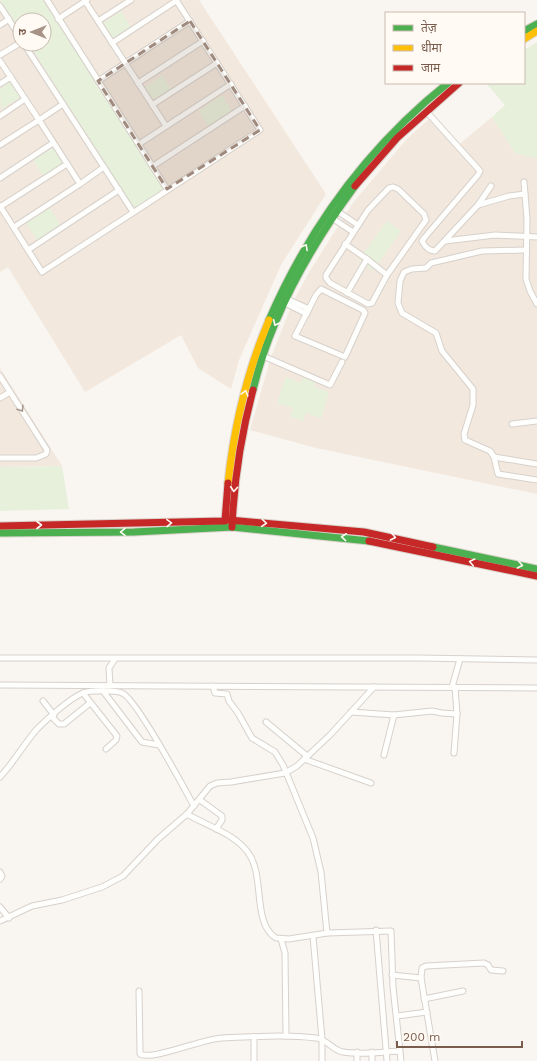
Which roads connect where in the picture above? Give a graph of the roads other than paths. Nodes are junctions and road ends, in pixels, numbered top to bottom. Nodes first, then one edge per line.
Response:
1 (47, 0) edge
2 (131, 0) edge
3 (176, 0) edge
4 (86, 1) edge
5 (0, 6) edge
6 (58, 18) junction
7 (8, 20) junction
8 (190, 21) junction
9 (98, 22) junction
10 (537, 24) edge
11 (0, 25) edge
12 (12, 26) edge
13 (525, 30) edge
14 (537, 31) edge
15 (525, 38) edge
16 (203, 41) junction
17 (112, 43) junction
18 (12, 48) edge
19 (29, 52) edge
20 (0, 55) edge
21 (0, 61) edge
22 (125, 63) junction
23 (217, 63) junction
24 (11, 77) junction
25 (98, 81) junction
26 (138, 83) junction
27 (0, 84) edge
28 (230, 84) junction
29 (447, 84) edge
30 (458, 84) edge
31 (25, 99) junction
32 (63, 104) junction
33 (152, 105) junction
34 (245, 106) junction
35 (426, 111) junction
36 (0, 116) edge
37 (38, 120) junction
38 (166, 126) junction
39 (53, 143) junction
40 (139, 144) junction
41 (0, 146) edge
42 (66, 164) junction
43 (153, 166) junction
44 (104, 167) junction
45 (0, 178) edge
46 (524, 182) dead end
47 (80, 184) junction
48 (491, 186) dead end
49 (167, 189) junction
50 (119, 190) junction
51 (525, 194) junction
52 (478, 205) junction
53 (0, 207) edge
54 (337, 211) junction
55 (133, 212) junction
56 (332, 218) junction
57 (358, 225) junction
58 (14, 227) junction
59 (353, 232) junction
60 (527, 236) junction
61 (537, 237) edge
62 (445, 241) junction
63 (345, 244) junction
64 (28, 250) junction
65 (526, 250) junction
66 (367, 259) junction
67 (387, 275) junction
68 (347, 293) junction
69 (286, 301) junction
70 (537, 304) edge
71 (308, 311) junction
72 (263, 356) junction
73 (342, 362) dead end
74 (0, 376) edge
75 (10, 392) junction
76 (0, 398) edge
77 (537, 422) edge
78 (512, 424) dead end
79 (494, 457) junction
80 (0, 458) edge
81 (537, 464) edge
82 (537, 480) edge
83 (229, 524) junction
84 (0, 526) edge
85 (0, 533) edge
86 (537, 569) edge
87 (537, 576) edge
88 (0, 658) edge
89 (460, 658) junction
90 (115, 659) junction
91 (537, 660) edge
92 (0, 685) edge
93 (110, 686) junction
94 (213, 686) junction
95 (374, 687) junction
96 (454, 687) junction
97 (537, 688) edge
98 (103, 691) junction
99 (83, 693) junction
100 (42, 701) dead end
101 (90, 703) junction
102 (351, 712) junction
103 (457, 714) junction
104 (394, 715) junction
105 (53, 716) junction
106 (266, 722) dead end
107 (159, 745) junction
108 (106, 749) dead end
109 (454, 753) dead end
110 (384, 755) dead end
111 (306, 758) junction
112 (285, 773) junction
113 (0, 777) edge
114 (371, 783) dead end
115 (200, 800) junction
116 (194, 806) junction
117 (187, 814) junction
118 (216, 829) junction
119 (0, 872) edge
120 (0, 879) edge
121 (0, 907) edge
122 (9, 918) junction
123 (0, 921) edge
124 (376, 930) junction
125 (327, 934) junction
126 (313, 936) junction
127 (281, 939) junction
128 (504, 971) dead end
129 (392, 975) junction
130 (421, 978) junction
131 (139, 991) dead end
132 (463, 991) dead end
133 (424, 999) junction
134 (427, 1012) junction
135 (397, 1016) junction
136 (286, 1036) junction
137 (254, 1037) junction
138 (322, 1039) junction
139 (387, 1051) junction
140 (400, 1051) junction
141 (357, 1052) junction
142 (372, 1052) junction
143 (254, 1061) edge
144 (322, 1061) edge
145 (357, 1061) edge
146 (372, 1061) edge
147 (387, 1061) edge
148 (401, 1061) edge
149 (435, 1061) edge

1 - 6 street
2 - 9 street
3 - 8 street
3 - 17 street
4 - 6 street
4 - 9 street
5 - 7 street
6 - 25 street
7 - 11 street
7 - 12 street
8 - 16 street
8 - 22 street
9 - 17 street
10 - 13 street
14 - 15 street
16 - 23 street
16 - 26 street
17 - 22 street
18 - 20 street
19 - 32 street
21 - 24 street
22 - 25 street
22 - 26 street
23 - 28 street
23 - 33 street
24 - 27 street
24 - 31 street
25 - 40 street
26 - 33 street
28 - 34 street
28 - 38 street
83 -> 29 street
30 - 35 street
31 - 36 street
31 - 37 street
32 - 37 street
32 - 44 street
33 - 38 street
34 - 43 street
34 - 49 street
35 - 54 street
35 - 62 street
37 - 39 street
37 - 41 street
38 - 40 street
39 - 42 street
39 - 45 street
40 - 43 street
42 - 47 street
42 - 53 street
43 - 49 street
44 - 47 street
44 - 50 street
46 - 51 street
47 - 58 street
48 - 52 street
49 - 55 street
50 - 55 street
50 - 64 street
51 - 52 street
51 - 60 street
52 - 62 street
53 - 58 street
54 - 56 street
54 - 57 street
55 - 64 street
56 - 59 street
56 - 69 street
57 - 59 street
57 - 67 street
58 - 64 street
59 - 63 street
60 - 61 street
60 - 62 street
60 - 65 street
63 - 66 street
63 - 68 street
65 - 70 street
65 - 79 street
66 - 67 street
66 - 68 street
67 - 68 street
69 - 71 street
69 -> 72 street
71 - 71 street
72 - 73 street
72 -> 83 street
74 - 75 street
75 - 76 street
75 -> 80 street
77 - 78 street
79 - 81 street
79 - 82 street
84 -> 83 street
83 -> 85 street
83 -> 86 street
87 -> 83 street
88 - 90 street
89 - 90 street
89 - 91 street
89 - 96 street
90 - 93 street
92 - 93 street
93 - 94 street
94 - 95 street
94 - 112 street
95 - 96 street
95 - 102 street
96 - 97 street
96 - 103 street
98 - 99 street
98 - 107 street
98 - 107 street
99 - 101 street
99 - 105 street
100 - 105 street
101 - 105 street
101 - 108 street
102 - 104 street
102 - 111 street
103 - 104 street
103 - 109 street
104 - 110 street
105 - 113 street
106 - 111 street
107 - 116 street
111 - 112 street
111 - 114 street
112 - 115 street
112 - 125 street
115 - 116 street
115 - 118 street
116 - 117 street
117 - 118 street
117 - 122 street
118 - 127 street
119 - 120 street
121 - 122 street
122 - 123 street
124 - 125 street
124 - 129 street
124 - 139 street
125 - 126 street
126 - 127 street
126 - 138 street
127 - 136 street
128 - 130 street
129 - 130 street
129 - 135 street
130 - 133 street
131 - 137 street
132 - 133 street
133 - 134 street
134 - 135 street
134 - 149 street
135 - 140 street
136 - 137 street
136 - 138 street
137 - 143 street
138 - 141 street
138 - 144 street
139 - 140 street
139 - 142 street
139 - 147 street
140 - 148 street
141 - 142 street
141 - 145 street
142 - 146 street

